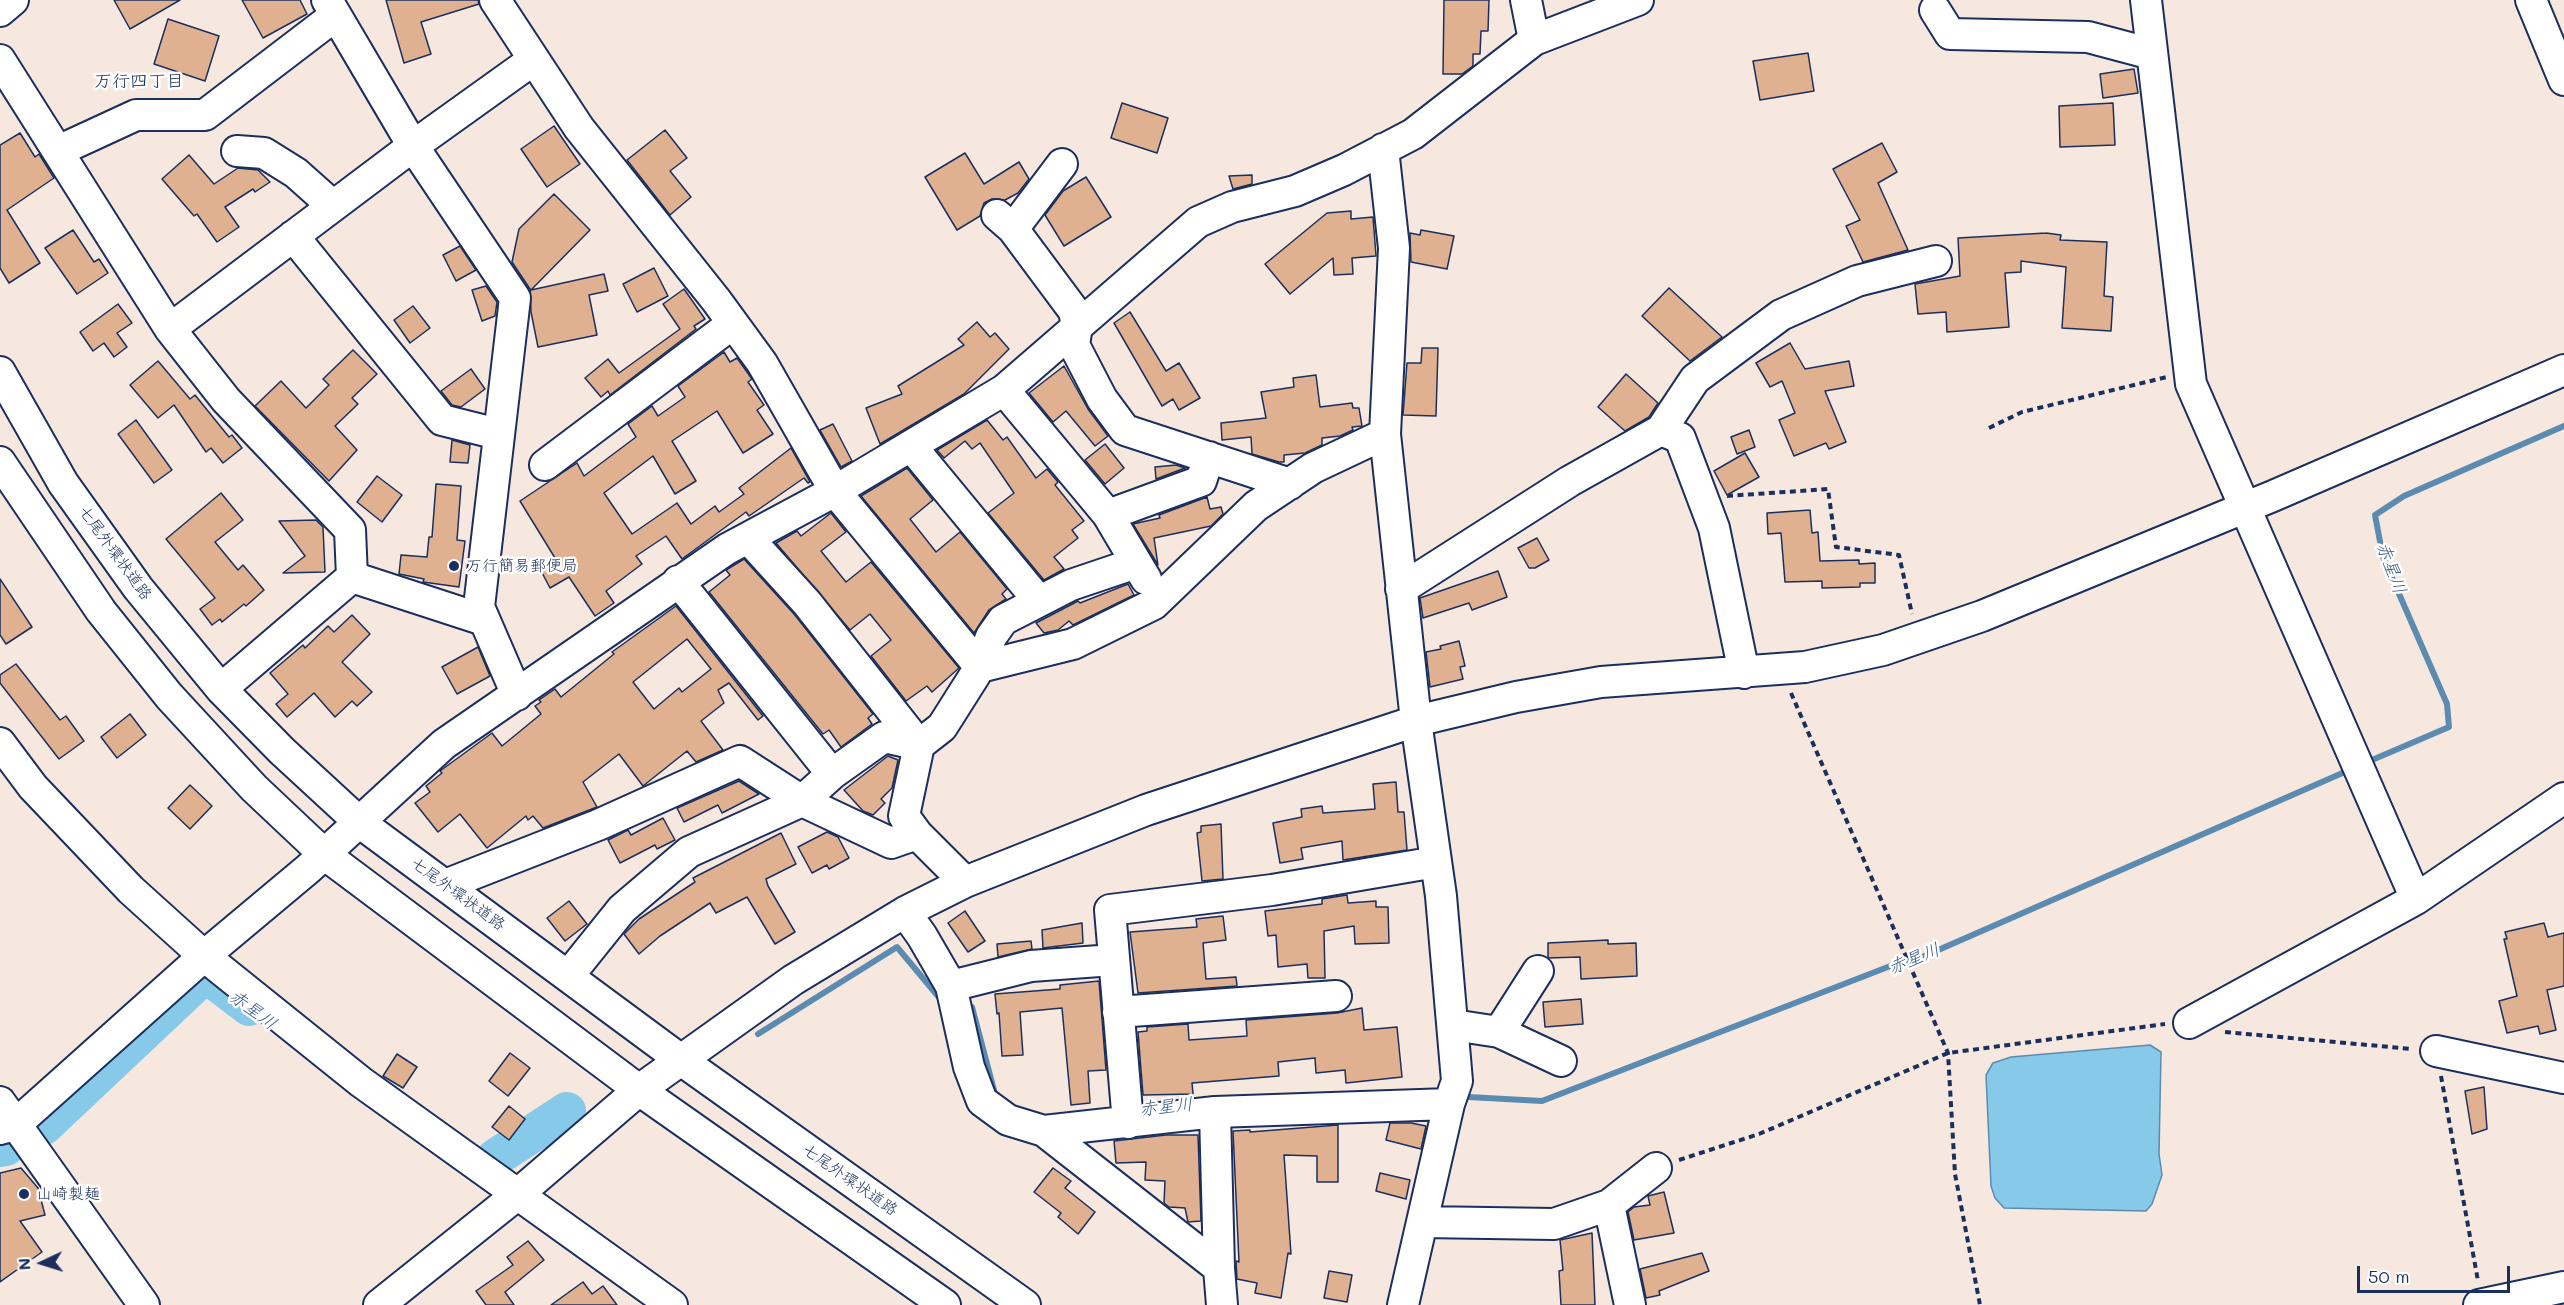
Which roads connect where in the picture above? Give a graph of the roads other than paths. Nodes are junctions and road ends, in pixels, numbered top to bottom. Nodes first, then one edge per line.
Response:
1 (13, 0) edge
2 (495, 0) edge
3 (1526, 0) edge
4 (1638, 0) edge
5 (2146, 0) edge
6 (2531, 0) edge
7 (332, 8) edge
8 (1935, 10) dead end
9 (0, 11) edge
10 (1534, 40) junction
11 (2152, 54) junction
12 (0, 60) edge
13 (533, 60) junction
14 (2564, 80) edge
15 (412, 146) junction
16 (1383, 149) junction
17 (58, 151) junction
18 (237, 151) dead end
19 (1062, 164) dead end
20 (333, 206) junction
21 (293, 236) junction
22 (1936, 261) dead end
23 (732, 324) junction
24 (1077, 326) junction
25 (170, 329) junction
26 (2564, 370) edge
27 (0, 372) edge
28 (1004, 390) junction
29 (1661, 430) junction
30 (498, 434) junction
31 (1385, 435) junction
32 (910, 446) junction
33 (1209, 457) junction
34 (0, 462) edge
35 (545, 465) dead end
36 (1290, 483) junction
37 (835, 491) junction
38 (2245, 507) junction
39 (1108, 515) junction
40 (748, 538) junction
41 (1136, 563) junction
42 (352, 577) junction
43 (678, 581) junction
44 (1401, 589) junction
45 (1038, 600) junction
46 (1158, 600) junction
47 (484, 620) junction
48 (980, 667) junction
49 (1744, 673) junction
50 (221, 689) junction
51 (517, 695) junction
52 (1416, 721) junction
53 (0, 743) edge
54 (919, 745) junction
55 (832, 774) junction
56 (2564, 798) edge
57 (802, 801) junction
58 (359, 822) junction
59 (916, 834) junction
60 (324, 854) junction
61 (1436, 862) junction
62 (964, 882) junction
63 (445, 885) junction
64 (2415, 899) junction
65 (904, 912) junction
66 (204, 956) junction
67 (1113, 960) junction
68 (1538, 971) dead end
69 (569, 975) junction
70 (951, 986) junction
71 (1336, 996) dead end
72 (1118, 1012) junction
73 (2189, 1023) road end
74 (1453, 1025) junction
75 (1499, 1032) junction
76 (2436, 1051) road end
77 (681, 1060) junction
78 (1562, 1061) dead end
79 (2564, 1078) edge
80 (639, 1090) junction
81 (1449, 1104) junction
82 (1215, 1112) junction
83 (5, 1118) edge
84 (1128, 1123) junction
85 (1044, 1131) junction
86 (1656, 1167) road end
87 (518, 1194) junction
88 (1609, 1205) junction
89 (1422, 1222) junction
90 (1219, 1268) junction
91 (2564, 1287) edge
92 (660, 1302) edge
93 (144, 1305) edge
94 (379, 1305) edge
95 (945, 1305) edge
96 (1025, 1305) edge
97 (1222, 1305) edge
98 (1403, 1305) edge
99 (1630, 1305) edge
100 (2480, 1305) edge

1 - 9 street
2 - 13 street
3 - 10 street
4 - 10 street
5 - 11 street
6 - 14 street
7 - 15 street
7 - 17 street
8 - 11 street
10 - 16 street
11 - 38 street
12 - 17 street
13 - 15 street
13 - 23 street
15 - 20 street
15 - 30 street
16 - 24 street
16 - 31 street
17 - 25 street
18 - 20 street
19 - 24 street
20 - 21 street
21 - 25 street
21 - 30 street
22 - 29 street
23 - 35 street
23 - 37 street
24 - 28 street
24 - 33 street
25 - 42 street
26 - 38 street
27 - 50 street, 七尾外環状道路
28 - 32 street
28 - 39 street
29 - 44 street
29 - 49 street
30 - 47 street
31 - 36 street
31 - 44 street
32 - 37 street
32 - 45 street
33 - 36 street
33 - 39 street
34 - 60 street
36 - 46 street
37 - 40 street
37 - 48 street
38 - 49 street
38 - 64 street
39 - 41 street
40 - 43 street
40 - 54 street
41 - 45 street
41 - 46 street
42 - 47 street
42 - 50 street
43 - 51 street
43 - 55 street
44 - 52 street
45 - 48 street
46 - 48 street
47 - 51 street
48 - 54 street
49 - 52 street
50 - 58 street, 七尾外環状道路
51 - 58 street
52 - 61 street
52 - 62 street
53 - 66 street
54 - 55 street
54 - 59 street
55 - 57 street
56 - 64 street
57 - 59 street
57 - 63 street
57 - 69 street
58 - 60 street
58 - 63 street, 七尾外環状道路
59 - 62 street
60 - 66 street
60 - 80 street
61 - 67 street
61 - 74 street
62 - 65 street
63 - 69 street, 七尾外環状道路
64 - 73 street
65 - 70 street
65 - 77 street
66 - 83 street
66 - 87 street
67 - 70 street
67 - 72 street
68 - 75 street
69 - 77 street, 七尾外環状道路
70 - 85 street
71 - 72 street
72 - 84 street
74 - 75 street
74 - 81 street
75 - 78 street
76 - 79 street
77 - 80 street
77 - 96 street, 七尾外環状道路
80 - 87 street
80 - 95 street
81 - 82 street
81 - 89 street
82 - 84 street
82 - 90 street
83 - 93 street
84 - 85 street
85 - 90 street
86 - 88 street
87 - 92 street
87 - 94 street
88 - 89 street
88 - 99 street
89 - 98 street
90 - 97 street
91 - 100 street

